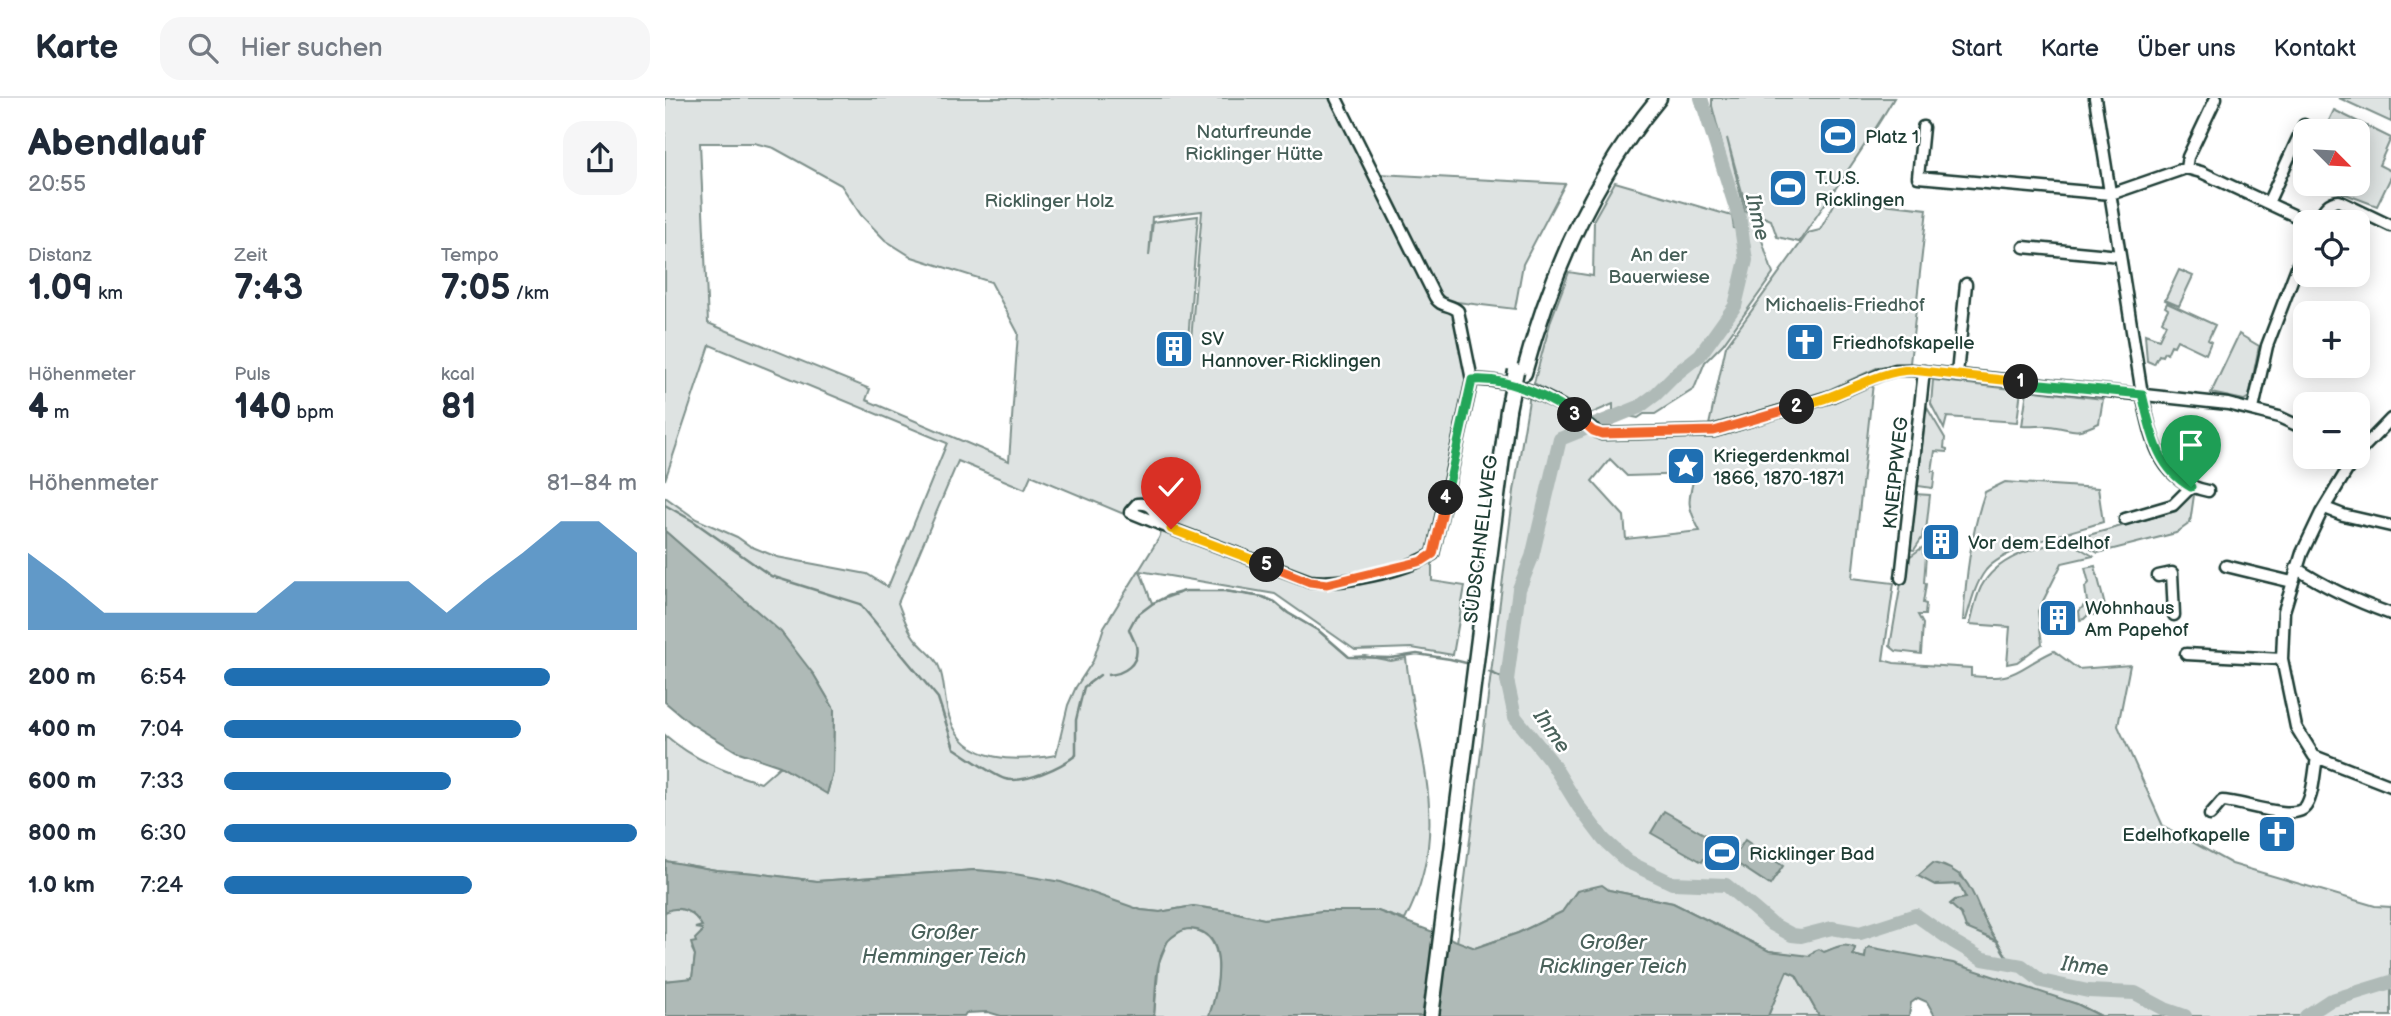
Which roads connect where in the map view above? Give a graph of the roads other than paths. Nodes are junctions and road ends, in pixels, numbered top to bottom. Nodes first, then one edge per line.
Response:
1 (1336, 98) edge
2 (1648, 98) edge
3 (1659, 98) edge
4 (2095, 98) edge
5 (2216, 98) edge
6 (1923, 127) dead end
7 (2293, 149) edge
8 (2186, 168) junction
9 (2111, 194) junction
10 (2268, 203) junction
11 (2324, 210) edge
12 (2358, 210) edge
13 (2293, 215) edge
14 (2370, 216) edge
15 (2391, 226) edge
16 (2024, 247) dead end
17 (2120, 256) junction
18 (2293, 278) edge
19 (1966, 284) dead end
20 (1924, 371) junction
21 (1520, 372) junction
22 (1957, 374) junction
23 (1472, 380) junction
24 (2142, 394) junction
25 (2253, 409) junction
26 (2391, 419) edge
27 (2293, 423) edge
28 (2370, 441) edge
29 (2347, 469) edge
30 (2191, 487) junction
31 (2208, 491) dead end
32 (2325, 508) junction
33 (2125, 519) dead end
34 (1159, 524) dead end
35 (2391, 526) edge
36 (2226, 566) dead end
37 (2297, 568) junction
38 (2158, 576) dead end
39 (1901, 578) dead end
40 (2292, 582) junction
41 (2391, 614) edge
42 (2174, 615) dead end
43 (2186, 654) dead end
44 (2282, 659) junction
45 (2317, 758) junction
46 (2391, 786) edge
47 (2210, 815) dead end
48 (1451, 893) junction
49 (1431, 1016) edge
50 (1440, 1016) edge

1 - 23 street
2 - 21 highway, SÜDSCHNELLWEG
3 - 21 highway, SÜDSCHNELLWEG
4 - 9 street
5 - 8 street
6 - 9 street
7 - 10 street
8 - 9 street
8 - 10 street
9 - 17 street
10 - 13 street
11 - 12 street
14 - 15 street
16 - 17 street
17 - 24 street
18 - 25 street
19 - 22 street
20 - 22 street
20 - 23 street
20 - 39 street, KNEIPPWEG
21 - 48 highway, SÜDSCHNELLWEG
22 - 24 street
23 - 34 street
24 - 25 street
24 - 30 street
25 - 27 street
26 - 28 street
29 - 32 street
30 - 31 street
30 - 33 street
32 - 35 street
32 - 37 street
36 - 40 street
37 - 40 street
37 - 41 street
38 - 42 street
40 - 44 street
43 - 44 street
44 - 45 street
45 - 46 street
45 - 47 street
48 - 49 highway, SÜDSCHNELLWEG
48 - 50 highway, SÜDSCHNELLWEG

